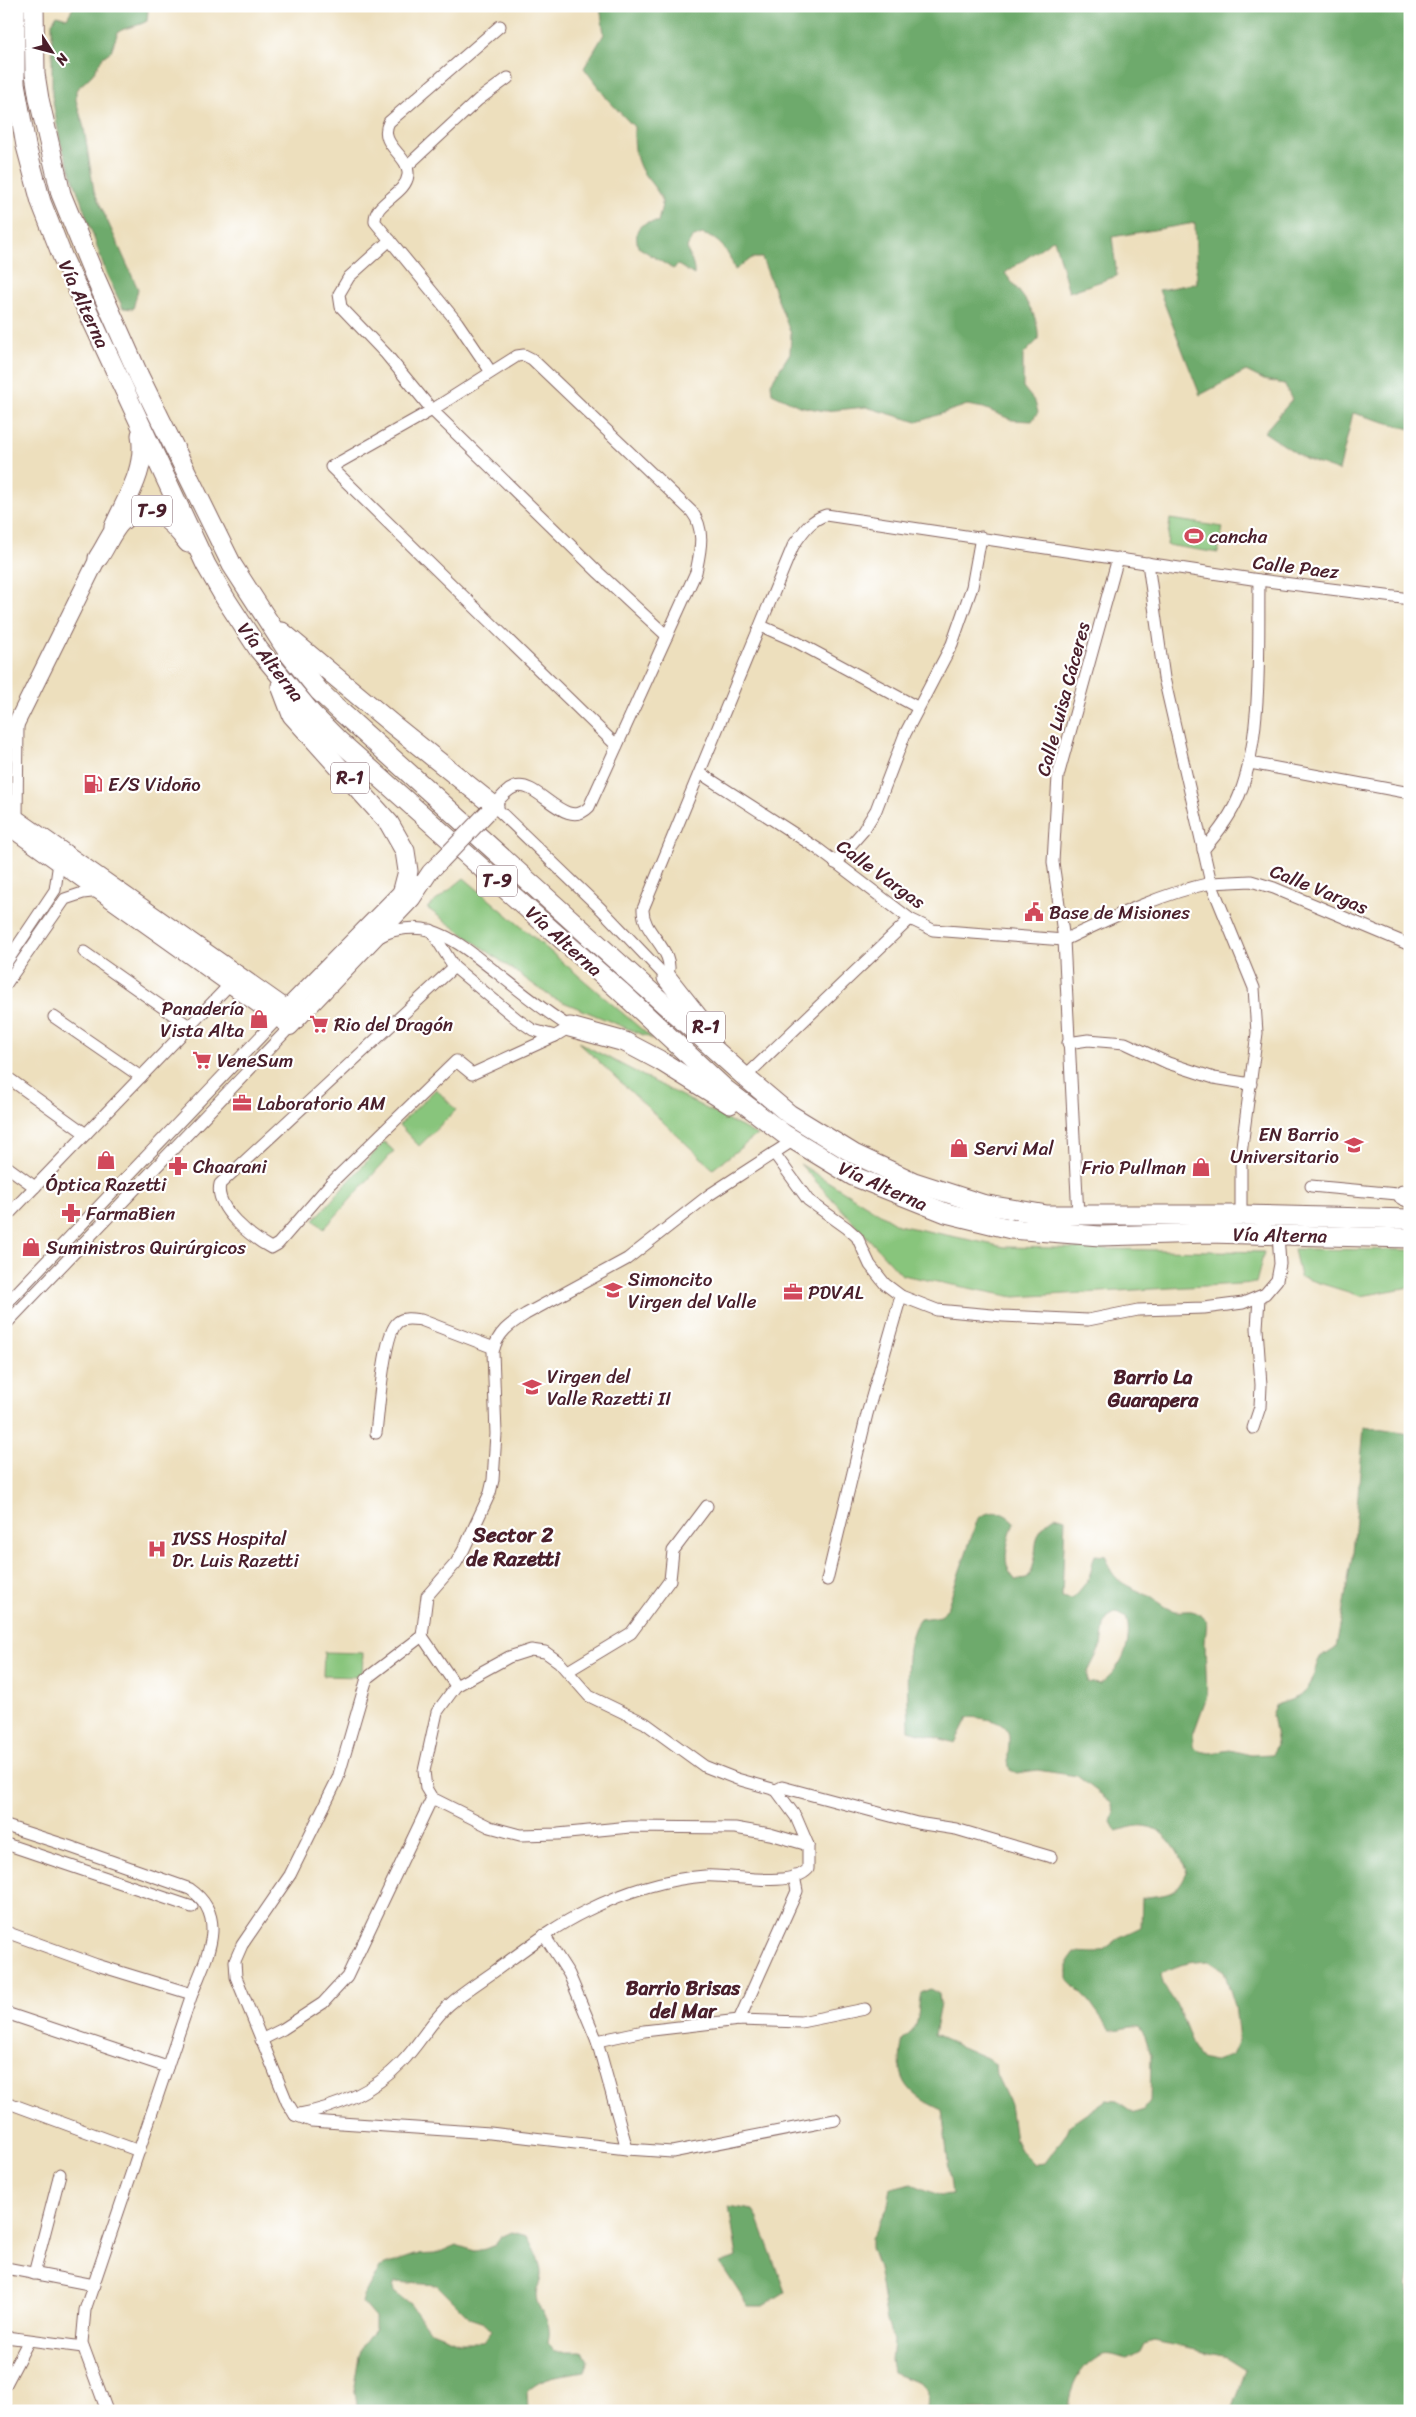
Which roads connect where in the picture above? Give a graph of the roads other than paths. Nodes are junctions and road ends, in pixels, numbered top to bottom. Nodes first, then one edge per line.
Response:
1 (15, 6) edge
2 (34, 6) edge
3 (500, 26) dead end
4 (508, 78) dead end
5 (407, 166) junction
6 (390, 240) junction
7 (492, 372) junction
8 (432, 410) junction
9 (138, 420) junction
10 (981, 537) junction
11 (98, 558) junction
12 (1118, 558) junction
13 (1148, 563) junction
14 (206, 565) junction
15 (1259, 580) junction
16 (1410, 599) edge
17 (264, 615) junction
18 (761, 626) junction
19 (667, 636) junction
20 (276, 671) junction
21 (917, 707) junction
22 (18, 720) junction
23 (6, 744) edge
24 (616, 746) junction
25 (1250, 763) junction
26 (700, 773) junction
27 (1410, 793) edge
28 (491, 809) junction
29 (10, 818) edge
30 (1203, 850) junction
31 (835, 863) junction
32 (74, 867) junction
33 (436, 867) junction
34 (1211, 883) junction
35 (403, 890) junction
36 (100, 891) junction
37 (65, 899) junction
38 (910, 919) junction
39 (431, 930) junction
40 (372, 940) junction
41 (1064, 940) junction
42 (1410, 945) edge
43 (84, 952) dead end
44 (6, 963) edge
45 (454, 967) junction
46 (666, 978) junction
47 (235, 979) junction
48 (6, 984) edge
49 (54, 1017) dead end
50 (288, 1018) junction
51 (190, 1026) junction
52 (562, 1031) junction
53 (1068, 1043) junction
54 (746, 1076) junction
55 (141, 1077) junction
56 (11, 1080) dead end
57 (1251, 1084) junction
58 (86, 1134) junction
59 (789, 1137) junction
60 (774, 1153) junction
61 (6, 1166) edge
62 (1311, 1186) dead end
63 (35, 1187) junction
64 (1407, 1196) edge
65 (1241, 1215) junction
66 (6, 1216) edge
67 (1078, 1216) junction
68 (1410, 1219) edge
69 (1278, 1234) junction
70 (1410, 1238) edge
71 (901, 1296) junction
72 (1259, 1298) junction
73 (6, 1304) edge
74 (6, 1324) edge
75 (494, 1348) junction
76 (1253, 1428) dead end
77 (376, 1433) dead end
78 (708, 1506) dead end
79 (827, 1580) dead end
80 (422, 1636) junction
81 (568, 1671) junction
82 (456, 1686) junction
83 (776, 1790) junction
84 (432, 1798) junction
85 (6, 1826) edge
86 (6, 1844) edge
87 (808, 1845) junction
88 (1051, 1857) dead end
89 (794, 1876) junction
90 (192, 1907) dead end
91 (6, 1932) edge
92 (544, 1936) junction
93 (192, 1994) junction
94 (865, 2009) dead end
95 (6, 2013) edge
96 (739, 2020) junction
97 (261, 2040) junction
98 (597, 2041) junction
99 (168, 2067) junction
100 (6, 2102) edge
101 (295, 2115) junction
102 (835, 2120) dead end
103 (627, 2149) junction
104 (139, 2151) junction
105 (60, 2174) dead end
106 (6, 2268) edge
107 (34, 2274) junction
108 (94, 2285) junction
109 (6, 2338) edge
110 (28, 2342) junction
111 (83, 2347) junction
112 (6, 2384) edge
113 (107, 2411) edge

1 - 9 highway, Vía Alterna / T-9
2 - 17 highway, Vía Alterna / T-9
3 - 5 street
4 - 5 street
5 - 6 street
6 - 7 street
6 - 8 street
7 - 8 street
7 - 19 street
8 - 19 street
8 - 24 street
9 - 11 highway
9 - 14 highway, Vía Alterna / T-9
10 - 12 street, Calle Paez
10 - 18 street, Calle Paez
10 - 21 street
11 - 14 highway, T-9
11 - 22 main road
12 - 13 street, Calle Paez
12 - 41 street, Calle Luisa Cáceres
13 - 15 street, Calle Paez
13 - 30 street
14 - 20 highway, Vía Alterna / T-9
15 - 16 street, Calle Paez
15 - 25 street
17 - 28 highway, T-9
17 - 54 highway, Vía Alterna / T-9
18 - 21 street
18 - 26 street
19 - 24 street
20 - 35 highway, R-1
20 - 59 highway, Vía Alterna / T-9
21 - 31 street
22 - 23 main road
22 - 29 street
24 - 28 street
25 - 27 street
25 - 30 street
26 - 31 street, Calle Vargas
26 - 46 street
28 - 33 main road, bridge
28 - 46 street, R-1
29 - 32 main road
30 - 34 street
31 - 38 street, Calle Vargas
32 - 36 main road
32 - 37 street
32 - 44 street
32 - 47 main road
33 - 35 main road
33 - 40 main road
34 - 41 street, Calle Vargas
34 - 42 street, Calle Vargas
34 - 57 street
35 - 50 main road
36 - 37 street
36 - 47 main road
37 - 48 street
38 - 41 street, Calle Vargas
38 - 54 street
39 - 40 street, T-9
39 - 45 street
39 - 52 street, T-9
40 - 50 main road
41 - 53 street, Calle Luisa Cáceres
43 - 51 street
45 - 52 street
45 - 52 street
46 - 54 highway, R-1
47 - 50 main road
47 - 51 street
49 - 55 street
50 - 73 street
50 - 74 street
51 - 55 street
52 - 59 highway, T-9
53 - 57 street
53 - 67 street, Calle Luisa Cáceres
54 - 67 highway, Vía Alterna / T-9
55 - 58 street
56 - 58 street
57 - 65 street
58 - 63 street
59 - 60 street
59 - 69 highway, Vía Alterna / T-9
60 - 71 street
60 - 75 street
61 - 63 street
62 - 64 street
63 - 66 street
65 - 67 highway, Vía Alterna / T-9
65 - 68 highway, Vía Alterna / T-9
69 - 70 highway, Vía Alterna / T-9
69 - 72 street
71 - 72 street
71 - 79 street
72 - 76 street
75 - 77 street
75 - 80 street
78 - 81 street
80 - 82 street
80 - 97 street
81 - 82 street
81 - 83 street
82 - 84 street
83 - 87 street
83 - 88 street
84 - 87 street
84 - 97 street
85 - 93 street
86 - 90 street
87 - 89 street
89 - 92 street
89 - 96 street
91 - 93 street
92 - 98 street
92 - 101 street
93 - 99 street
94 - 96 street
95 - 99 street
96 - 98 street
97 - 101 street
98 - 103 street
99 - 104 street
100 - 104 street
101 - 103 street
102 - 103 street
104 - 108 street
105 - 107 street
106 - 107 street
107 - 108 street
108 - 111 street
109 - 110 street
110 - 111 street
110 - 112 street
111 - 113 street

